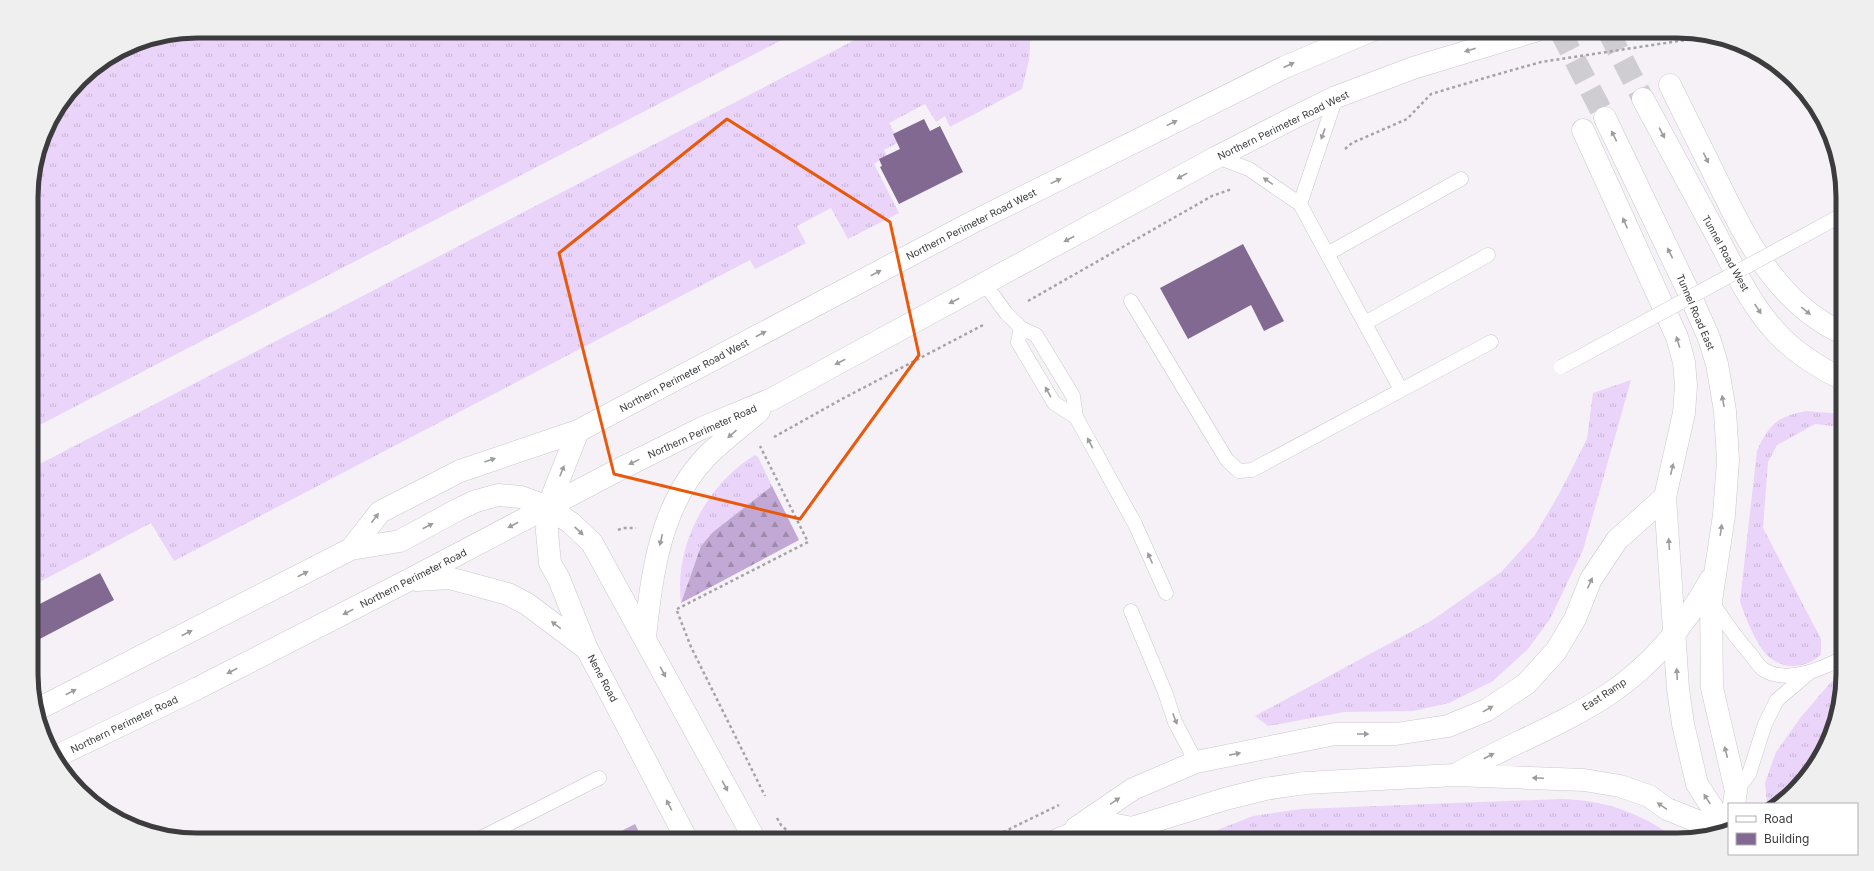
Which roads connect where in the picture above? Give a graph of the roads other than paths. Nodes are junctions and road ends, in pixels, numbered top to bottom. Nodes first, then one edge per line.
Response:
1 (1353, 38) edge
2 (1512, 38) edge
3 (1670, 85) dead end
4 (1336, 97) junction
5 (1643, 99) tunnel mouth
6 (1605, 118) tunnel mouth
7 (1583, 130) dead end
8 (1217, 157) junction
9 (1461, 179) dead end
10 (1300, 204) junction
11 (1836, 218) edge
12 (1327, 254) junction
13 (1488, 255) dead end
14 (985, 284) junction
15 (1132, 300) dead end
16 (1365, 323) junction
17 (1021, 328) junction
18 (1836, 330) edge
19 (1491, 342) dead end
20 (1561, 367) dead end
21 (1836, 376) edge
22 (1401, 390) junction
23 (772, 399) junction
24 (1076, 417) junction
25 (578, 431) junction
26 (1665, 497) junction
27 (548, 507) junction
28 (351, 549) junction
29 (1716, 569) junction
30 (407, 581) junction
31 (1166, 593) dead end
32 (1711, 601) junction
33 (1131, 611) dead end
34 (1675, 634) junction
35 (645, 637) junction
36 (587, 649) junction
37 (1836, 662) edge
38 (1812, 671) junction
39 (41, 707) edge
40 (60, 755) edge
41 (1196, 762) junction
42 (1455, 775) junction
43 (599, 778) dead end
44 (1735, 798) edge
45 (1724, 826) edge
46 (1715, 829) edge
47 (491, 833) edge
48 (683, 833) edge
49 (751, 833) edge
50 (1068, 833) edge
51 (1074, 833) edge
52 (1125, 833) edge
53 (1139, 833) edge

25 -> 1 street, Northern Perimeter Road West
2 -> 4 street, Northern Perimeter Road West
3 -> 18 street
4 - 8 street, Northern Perimeter Road West
4 -> 10 lane
5 -> 21 street, Tunnel Road West
29 -> 6 street, Tunnel Road East
26 -> 7 street
10 -> 8 lane
8 -> 14 street, Northern Perimeter Road West
9 - 12 lane
10 - 12 lane
11 - 20 lane, bridge
12 - 16 lane
13 - 16 lane
14 - 17 lane
14 -> 23 street, Northern Perimeter Road West
15 - 22 lane
16 - 22 lane
17 - 24 lane
24 -> 17 lane
19 - 22 lane
23 -> 27 street, Northern Perimeter Road
23 -> 35 street
31 -> 24 lane
27 -> 25 street, Nene Road
28 -> 25 street
34 -> 26 street
41 -> 26 street
28 -> 27 street
27 -> 30 street, Northern Perimeter Road
27 -> 35 street
27 - 36 street, Nene Road
39 -> 28 street
29 - 32 street, Tunnel Road East
29 - 34 street, East Ramp
36 -> 30 street
30 -> 40 street, Northern Perimeter Road
32 - 38 lane
44 -> 32 street, Tunnel Road East
33 -> 41 lane
42 -> 34 street, East Ramp
45 -> 34 street
35 -> 49 street
48 -> 36 street, Nene Road
37 - 38 lane
38 - 44 lane
50 -> 41 street
46 -> 42 street
42 - 53 street
43 - 47 lane
51 - 52 street

